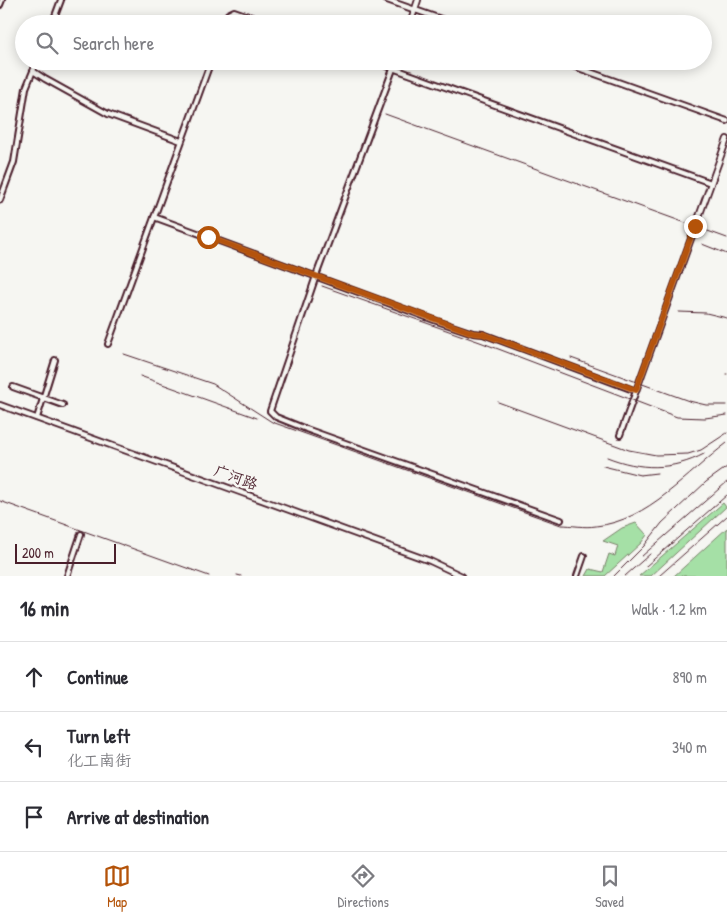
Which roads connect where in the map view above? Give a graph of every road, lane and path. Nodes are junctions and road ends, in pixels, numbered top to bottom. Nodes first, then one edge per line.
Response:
1 (2, 0) edge
2 (61, 0) edge
3 (388, 0) edge
4 (418, 0) edge
5 (0, 5) edge
6 (415, 10) junction
7 (55, 15) edge
8 (228, 15) edge
9 (245, 15) edge
10 (413, 15) edge
11 (429, 15) edge
12 (208, 70) edge
13 (394, 70) edge
14 (397, 70) edge
15 (584, 70) edge
16 (33, 71) joint
17 (727, 121) edge
18 (727, 139) edge
19 (181, 141) junction
20 (711, 183) junction
21 (0, 200) edge
22 (154, 217) junction
23 (316, 276) junction
24 (108, 344) dead end
25 (55, 360) dead end
26 (13, 387) dead end
27 (636, 390) junction
28 (43, 398) junction
29 (0, 404) edge
30 (63, 405) dead end
31 (37, 418) junction
32 (620, 435) dead end
33 (561, 520) dead end
34 (81, 534) dead end
35 (584, 556) dead end
36 (67, 576) edge
37 (462, 576) edge
38 (576, 576) edge

1 - 5 street
2 - 7 street
3 - 6 street
4 - 6 street
6 - 10 street
6 - 11 street
8 - 9 street
12 - 19 street
13 - 23 street
14 - 20 street
15 - 17 street
16 - 19 street
16 - 21 street
18 - 20 street
19 - 22 street
20 - 27 street
22 - 23 street
22 - 24 street
23 - 27 street
23 - 33 street
25 - 28 street
26 - 28 street
27 - 32 street
28 - 30 street
28 - 31 street
29 - 31 street, 广河路
31 - 37 street, 广河路
34 - 36 street
35 - 38 street

